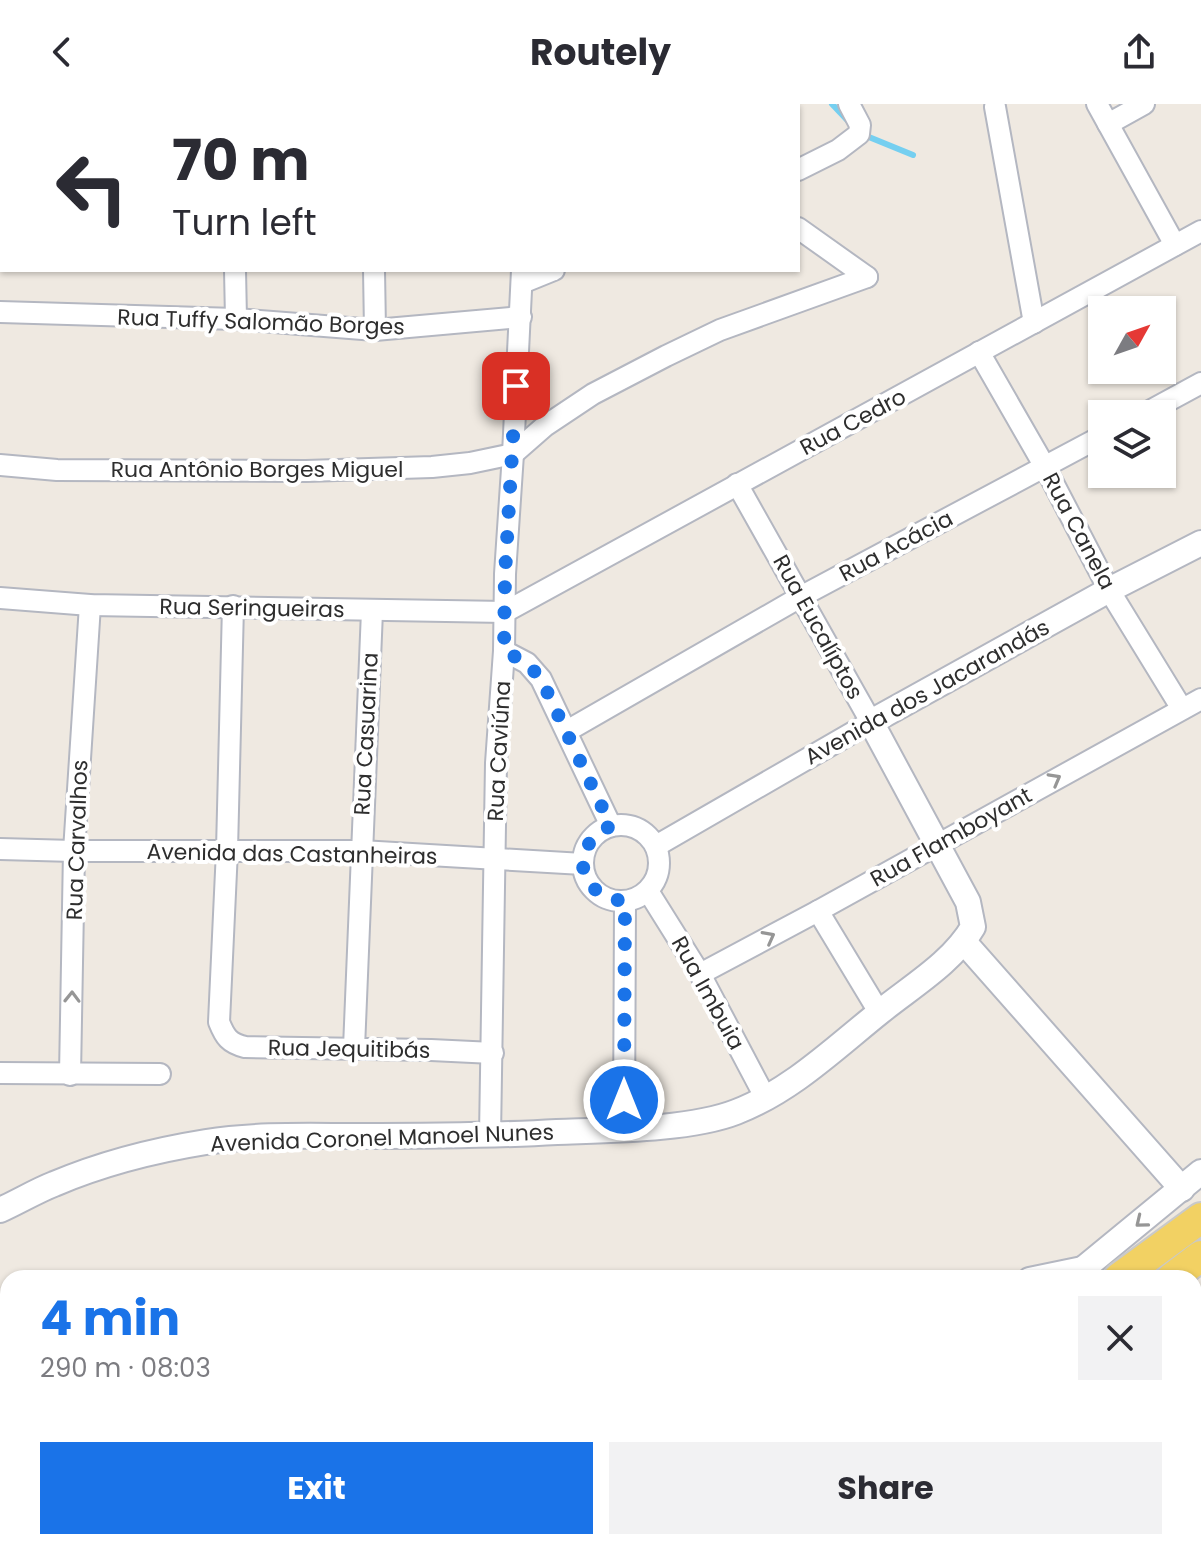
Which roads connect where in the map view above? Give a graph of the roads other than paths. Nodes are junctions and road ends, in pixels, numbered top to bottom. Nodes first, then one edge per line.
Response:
1 (849, 104) edge
2 (1097, 104) edge
3 (1144, 104) edge
4 (995, 107) dead end
5 (1108, 124) junction
6 (800, 169) edge
7 (800, 229) edge
8 (1201, 231) edge
9 (1175, 245) junction
10 (235, 272) edge
11 (374, 272) edge
12 (545, 272) edge
13 (522, 277) edge
14 (0, 312) edge
15 (521, 317) junction
16 (236, 319) junction
17 (1034, 323) junction
18 (375, 330) junction
19 (979, 352) junction
20 (1201, 383) edge
21 (1170, 400) edge
22 (1088, 444) edge
23 (513, 454) junction
24 (0, 465) edge
25 (1045, 467) junction
26 (737, 484) junction
27 (1201, 543) edge
28 (1109, 590) junction
29 (802, 596) junction
30 (0, 598) edge
31 (90, 605) junction
32 (233, 606) junction
33 (372, 611) junction
34 (505, 612) junction
35 (504, 651) junction
36 (1201, 699) edge
37 (1182, 709) junction
38 (871, 722) junction
39 (567, 731) junction
40 (611, 826) junction
41 (938, 843) junction
42 (656, 846) junction
43 (0, 849) edge
44 (227, 850) junction
45 (74, 851) junction
46 (361, 851) junction
47 (495, 859) junction
48 (583, 864) junction
49 (648, 891) junction
50 (625, 901) junction
51 (818, 911) junction
52 (964, 942) junction
53 (700, 974) junction
54 (879, 1012) junction
55 (354, 1048) junction
56 (493, 1053) junction
57 (0, 1073) edge
58 (160, 1074) dead end
59 (70, 1075) junction
60 (765, 1097) junction
61 (624, 1129) junction
62 (490, 1136) junction
63 (1201, 1172) edge
64 (1182, 1189) junction
65 (0, 1210) edge
66 (1201, 1218) edge
67 (1201, 1256) edge
68 (1082, 1270) edge
69 (1130, 1270) edge
70 (1183, 1270) edge

1 - 6 street
2 - 5 street
3 - 5 street
4 - 17 street
5 - 9 street
7 - 23 street
8 - 9 street, Rua Cedro
9 - 17 street, Rua Cedro
10 - 16 street
11 - 18 street
12 - 13 street
13 - 15 street, Rua Caviúna
14 - 16 street, Rua Tuffy Salomão Borges
15 - 18 street, Rua Tuffy Salomão Borges
15 - 23 street, Rua Caviúna
16 - 18 street, Rua Tuffy Salomão Borges
17 - 19 street, Rua Cedro
19 - 25 street, Rua Canela
19 - 26 street, Rua Cedro
20 - 21 street
22 - 25 street, Rua Acácia
23 - 24 street, Rua Antônio Borges Miguel
23 - 34 street, Rua Caviúna
25 - 28 street, Rua Canela
25 - 29 street, Rua Acácia
26 - 29 street, Rua Eucalíptos
26 - 34 street, Rua Cedro
27 - 28 street, Avenida dos Jacarandás
28 - 37 street, Rua Canela
28 - 38 street, Avenida dos Jacarandás
29 - 38 street, Rua Eucalíptos
29 - 39 street, Rua Acácia
30 - 31 street, Rua Seringueiras
31 - 32 street, Rua Seringueiras
31 - 45 street, Rua Carvalhos
32 - 33 street, Rua Seringueiras
32 - 44 street
33 - 34 street, Rua Seringueiras
33 - 46 street, Rua Casuarina
34 - 35 street, Rua Caviúna
35 - 39 street
35 - 47 street, Rua Caviúna
36 - 37 street, Rua Flamboyant
41 -> 37 street, Rua Flamboyant
38 - 41 street, Rua Eucalíptos
38 - 42 street, Avenida dos Jacarandás
39 - 40 street
40 - 42 street
40 - 48 street
41 - 51 street, Rua Flamboyant
41 - 52 street, Rua Eucalíptos
42 - 49 street
43 - 45 street, Avenida das Castanheiras
44 - 45 street, Avenida das Castanheiras
44 - 46 street, Avenida das Castanheiras
44 - 55 street, Rua Jequitibás
59 -> 45 street, Rua Carvalhos
46 - 47 street, Avenida das Castanheiras
46 - 55 street, Rua Casuarina
47 - 48 street, Avenida das Castanheiras
47 - 56 street, Rua Caviúna
48 - 50 street
49 - 50 street
49 - 53 street, Rua Imbuia
50 - 61 street
53 -> 51 street, Rua Flamboyant
51 - 54 street
52 - 54 street, Avenida Coronel Manoel Nunes
52 - 64 street
53 - 60 street, Rua Imbuia
54 - 60 street, Avenida Coronel Manoel Nunes
55 - 56 street, Rua Jequitibás
56 - 62 street, Rua Caviúna
57 - 59 street
58 - 59 street
60 - 61 street, Avenida Coronel Manoel Nunes
61 - 62 street, Avenida Coronel Manoel Nunes
62 - 65 street, Avenida Coronel Manoel Nunes
63 - 64 street
64 -> 68 street
66 - 69 main road
67 - 70 main road

